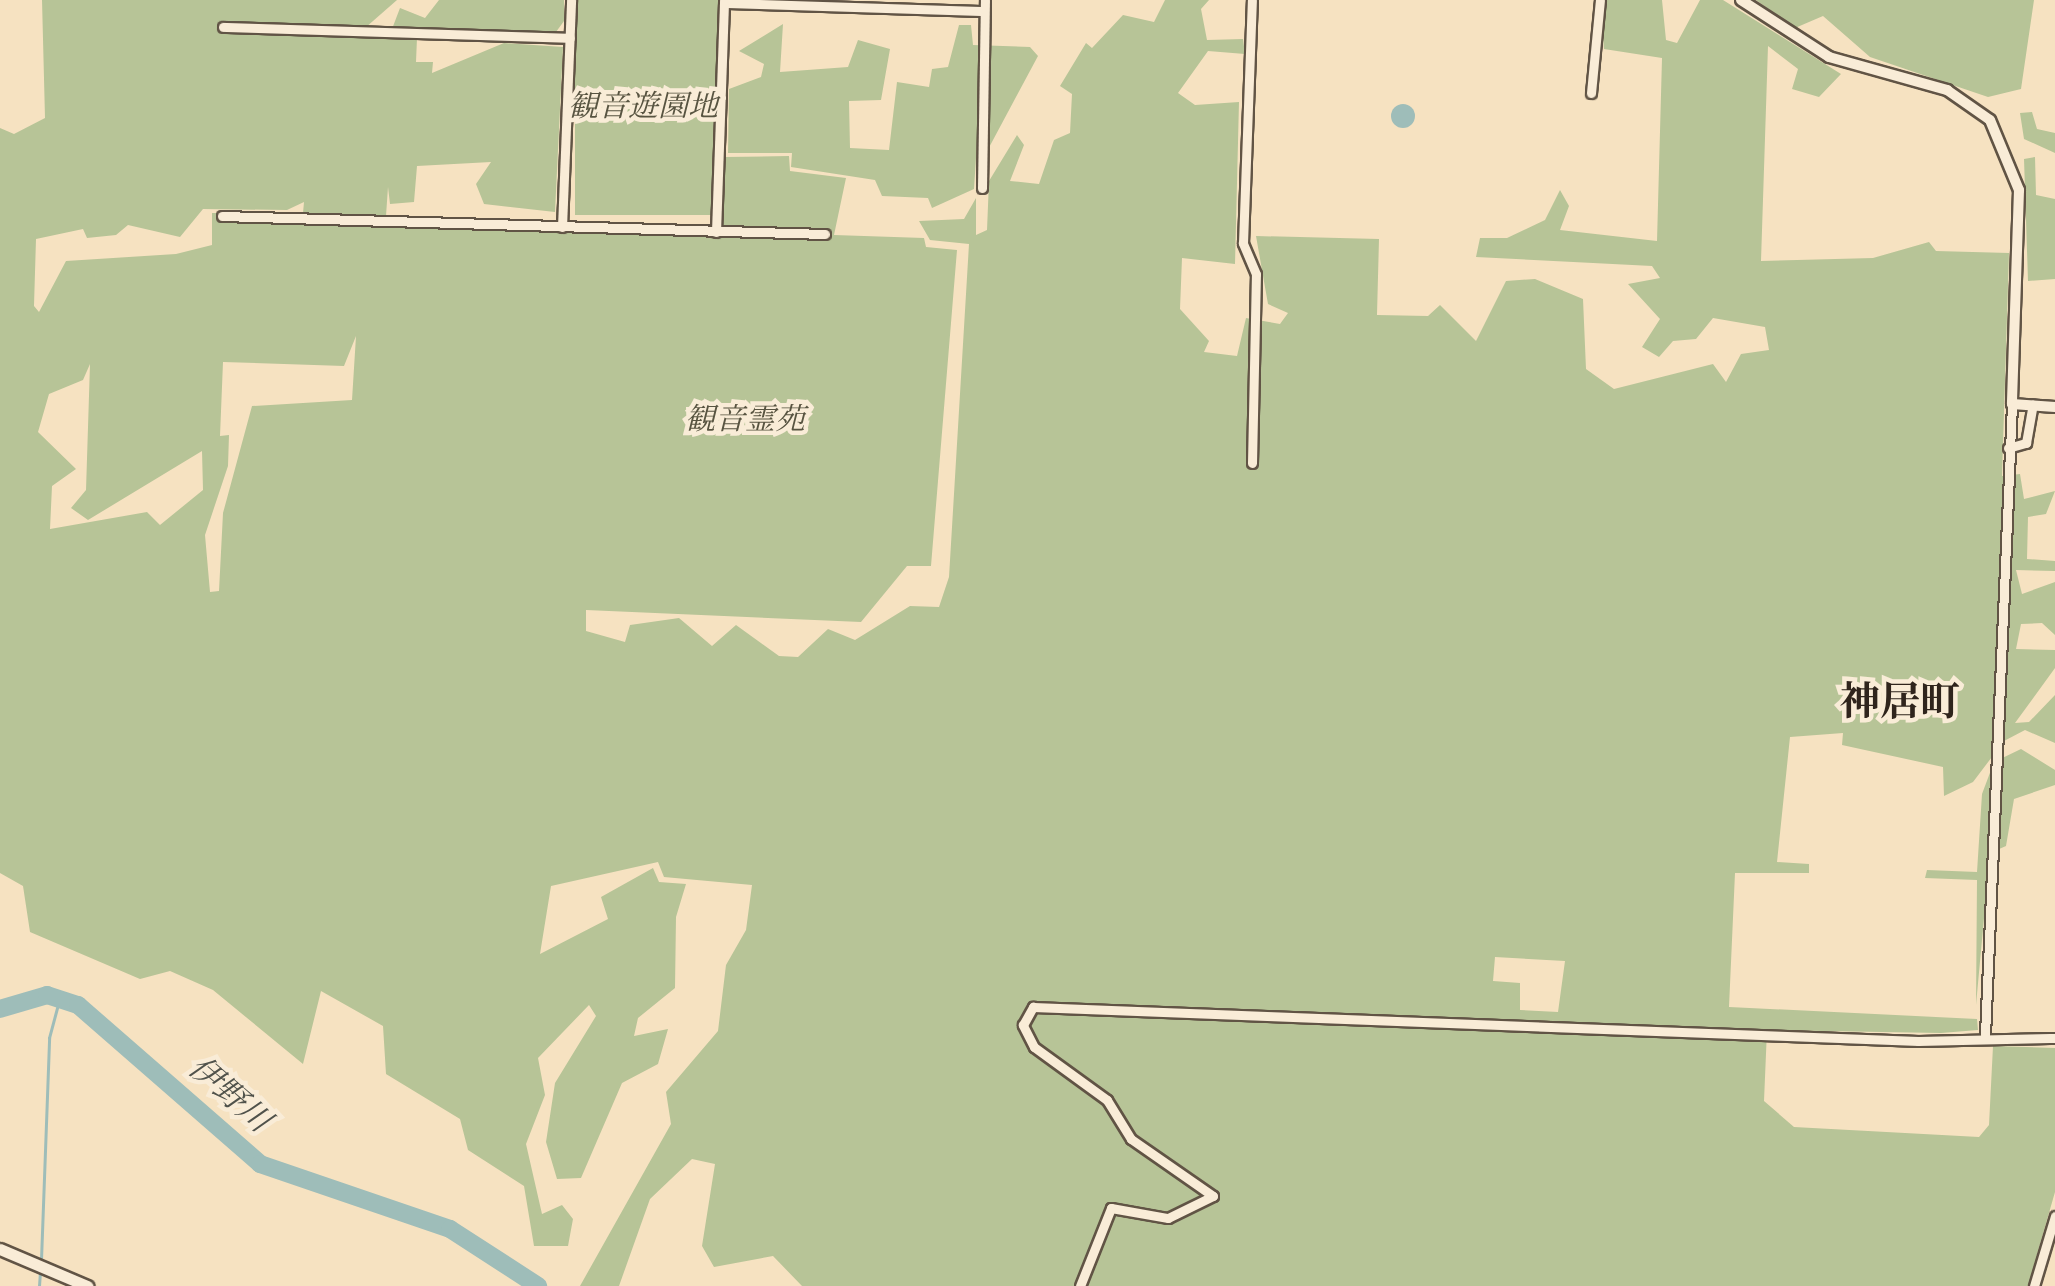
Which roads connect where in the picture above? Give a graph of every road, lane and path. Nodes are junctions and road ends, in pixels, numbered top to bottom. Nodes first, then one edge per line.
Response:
1 (571, 0) edge
2 (1252, 0) edge
3 (1600, 0) edge
4 (1741, 0) edge
5 (724, 1) edge
6 (985, 6) edge
7 (223, 27) dead end
8 (570, 38) junction
9 (1591, 94) dead end
10 (982, 188) dead end
11 (222, 216) dead end
12 (562, 227) junction
13 (716, 232) junction
14 (825, 234) dead end
15 (2012, 404) junction
16 (2033, 405) junction
17 (2055, 407) edge
18 (2008, 448) junction
19 (1252, 464) dead end
20 (1985, 1035) junction
21 (2055, 1038) edge
22 (2055, 1216) edge
23 (0, 1249) edge
24 (88, 1286) edge
25 (1080, 1286) edge
26 (2034, 1286) edge

1 - 8 street
2 - 19 street
3 - 9 street
4 - 15 street
5 - 6 street
5 - 13 street
6 - 10 street
7 - 8 street
8 - 12 street
11 - 12 street
12 - 13 street
13 - 14 street
15 - 16 street
15 - 18 street
16 - 17 street
16 - 18 street
18 - 20 street
20 - 21 street
20 - 25 street
22 - 26 street
23 - 24 main road

